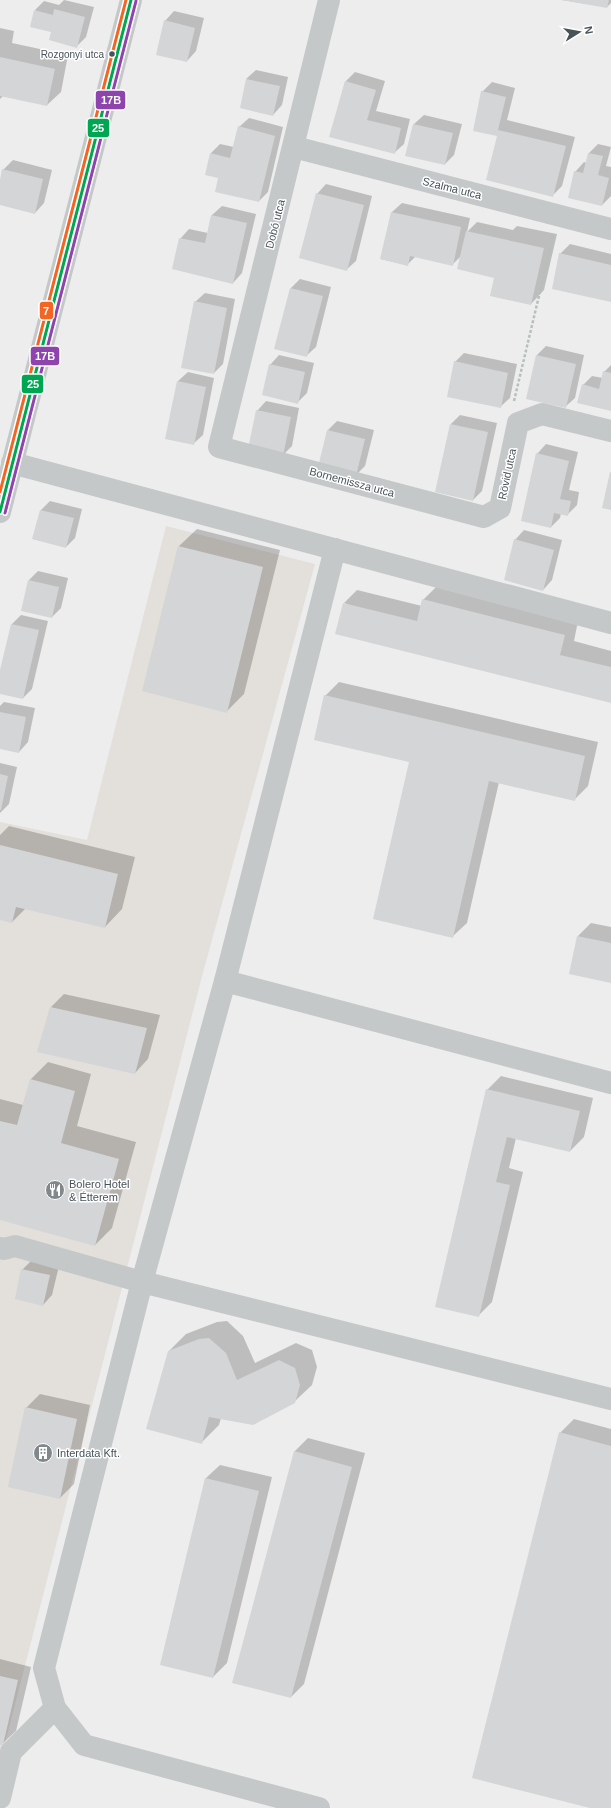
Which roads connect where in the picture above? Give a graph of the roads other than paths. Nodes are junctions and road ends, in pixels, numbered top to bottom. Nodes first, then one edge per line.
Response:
1 (131, 0) edge
2 (329, 0) edge
3 (294, 147) junction
4 (611, 228) edge
5 (611, 431) edge
6 (219, 447) joint
7 (12, 463) junction
8 (0, 512) edge
9 (484, 517) joint
10 (336, 549) junction
11 (611, 623) edge
12 (225, 981) junction
13 (611, 1083) edge
14 (5, 1243) edge
15 (142, 1282) junction
16 (611, 1399) edge
17 (55, 1708) junction
18 (0, 1798) edge
19 (319, 1808) edge

1 - 7 street
2 - 3 street, Dobó utca
3 - 4 street, Szalma utca
3 - 6 street, Dobó utca
5 - 9 street, Rövid utca
6 - 9 street, Bornemissza utca
7 - 8 street
7 - 10 street
10 - 11 street
10 - 12 street
12 - 13 street
12 - 15 street
14 - 15 street
15 - 16 street
15 - 17 street
17 - 18 street
17 - 19 street

